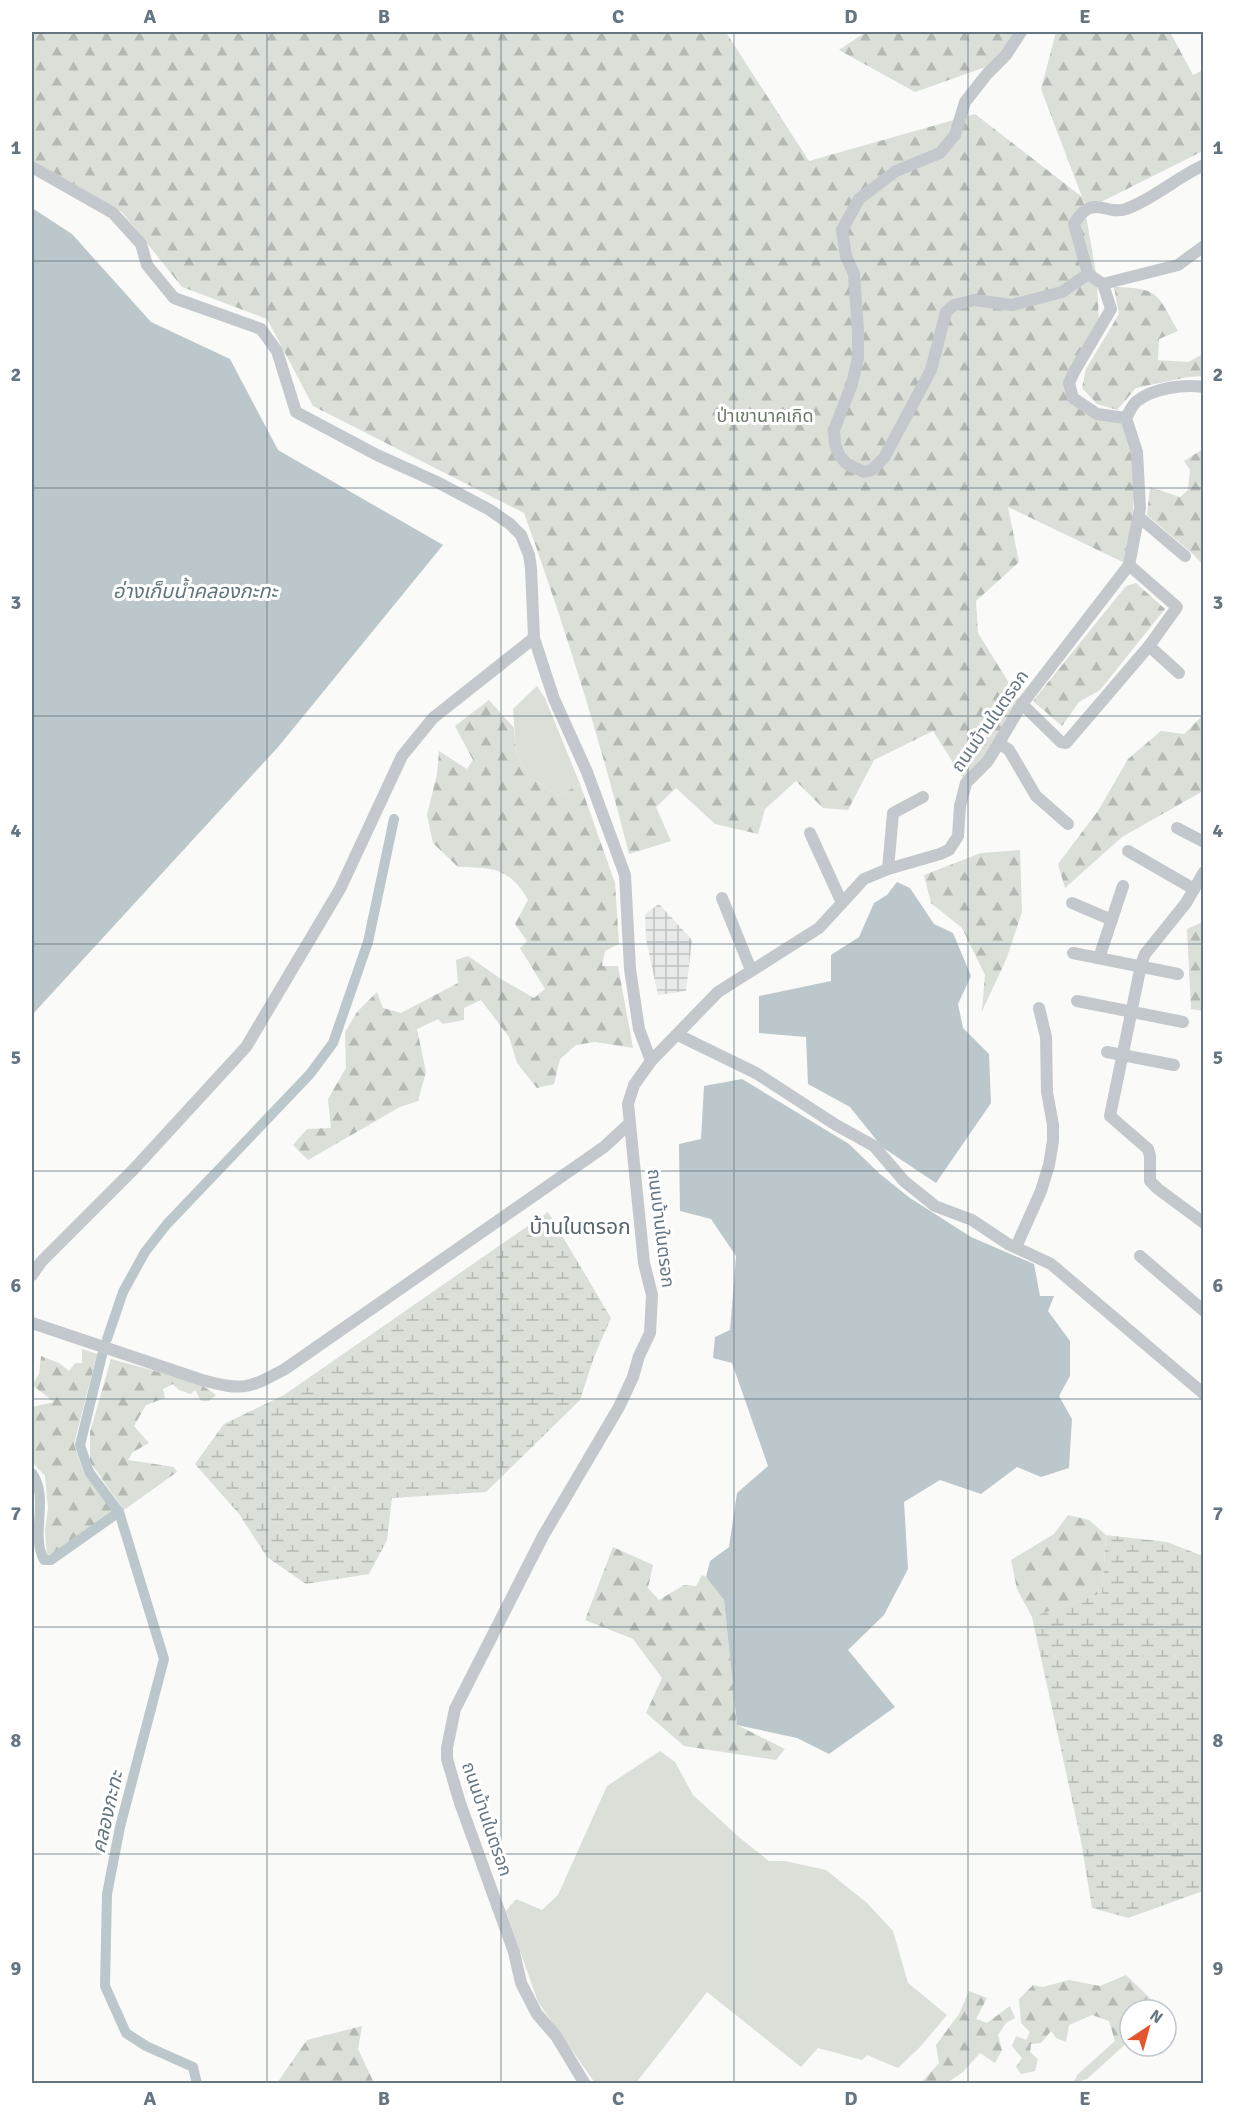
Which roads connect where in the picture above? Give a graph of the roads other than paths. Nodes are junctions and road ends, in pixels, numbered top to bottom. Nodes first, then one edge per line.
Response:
1 (1022, 32) edge
2 (1203, 165) edge
3 (32, 166) edge
4 (1203, 246) edge
5 (1088, 274) junction
6 (1102, 284) junction
7 (1203, 387) edge
8 (1126, 418) junction
9 (1139, 517) junction
10 (1185, 556) dead end
11 (1129, 565) junction
12 (534, 638) junction
13 (1149, 646) junction
14 (1179, 673) dead end
15 (1022, 704) junction
16 (999, 743) junction
17 (923, 797) dead end
18 (1068, 824) dead end
19 (1177, 828) dead end
20 (810, 833) dead end
21 (1203, 842) edge
22 (1128, 851) dead end
23 (888, 869) junction
24 (1203, 872) edge
25 (1123, 886) dead end
26 (1194, 889) junction
27 (722, 898) dead end
28 (842, 903) junction
29 (1072, 903) dead end
30 (1112, 920) junction
31 (1073, 953) dead end
32 (1099, 958) junction
33 (1141, 965) junction
34 (751, 970) junction
35 (1178, 974) dead end
36 (1077, 1001) dead end
37 (1039, 1008) dead end
38 (1132, 1012) junction
39 (1183, 1022) dead end
40 (678, 1035) junction
41 (1107, 1052) dead end
42 (1122, 1055) junction
43 (651, 1061) junction
44 (1174, 1065) dead end
45 (630, 1123) junction
46 (1203, 1220) edge
47 (1016, 1247) junction
48 (1140, 1256) dead end
49 (32, 1275) edge
50 (1203, 1311) edge
51 (32, 1323) edge
52 (1203, 1394) edge
53 (585, 2084) edge

1 - 5 street
2 - 5 street
3 - 12 street
4 - 6 street
5 - 6 street
6 - 8 street
7 - 8 street
8 - 9 street, ถนนบ้านในตรอก
9 - 10 street
9 - 11 street, ถนนบ้านในตรอก
11 - 13 street
11 - 15 street, ถนนบ้านในตรอก
12 - 43 street
12 - 49 street
13 - 14 street
13 - 15 street
15 - 16 street, ถนนบ้านในตรอก
16 - 18 street
16 - 23 street, ถนนบ้านในตรอก
17 - 23 street
19 - 21 street
20 - 28 street
22 - 26 street
23 - 28 street, ถนนบ้านในตรอก
24 - 26 street
25 - 30 street
26 - 33 street
27 - 34 street
28 - 34 street, ถนนบ้านในตรอก
29 - 30 street
30 - 32 street
31 - 32 street
32 - 33 street
33 - 35 street
33 - 38 street
34 - 40 street, ถนนบ้านในตรอก
36 - 38 street
37 - 47 street
38 - 39 street
38 - 42 street
40 - 43 street, ถนนบ้านในตรอก
40 - 47 street
41 - 42 street
42 - 44 street
42 - 46 street
43 - 45 street, ถนนบ้านในตรอก
45 - 51 street
45 - 53 street, ถนนบ้านในตรอก
47 - 52 street
48 - 50 street

